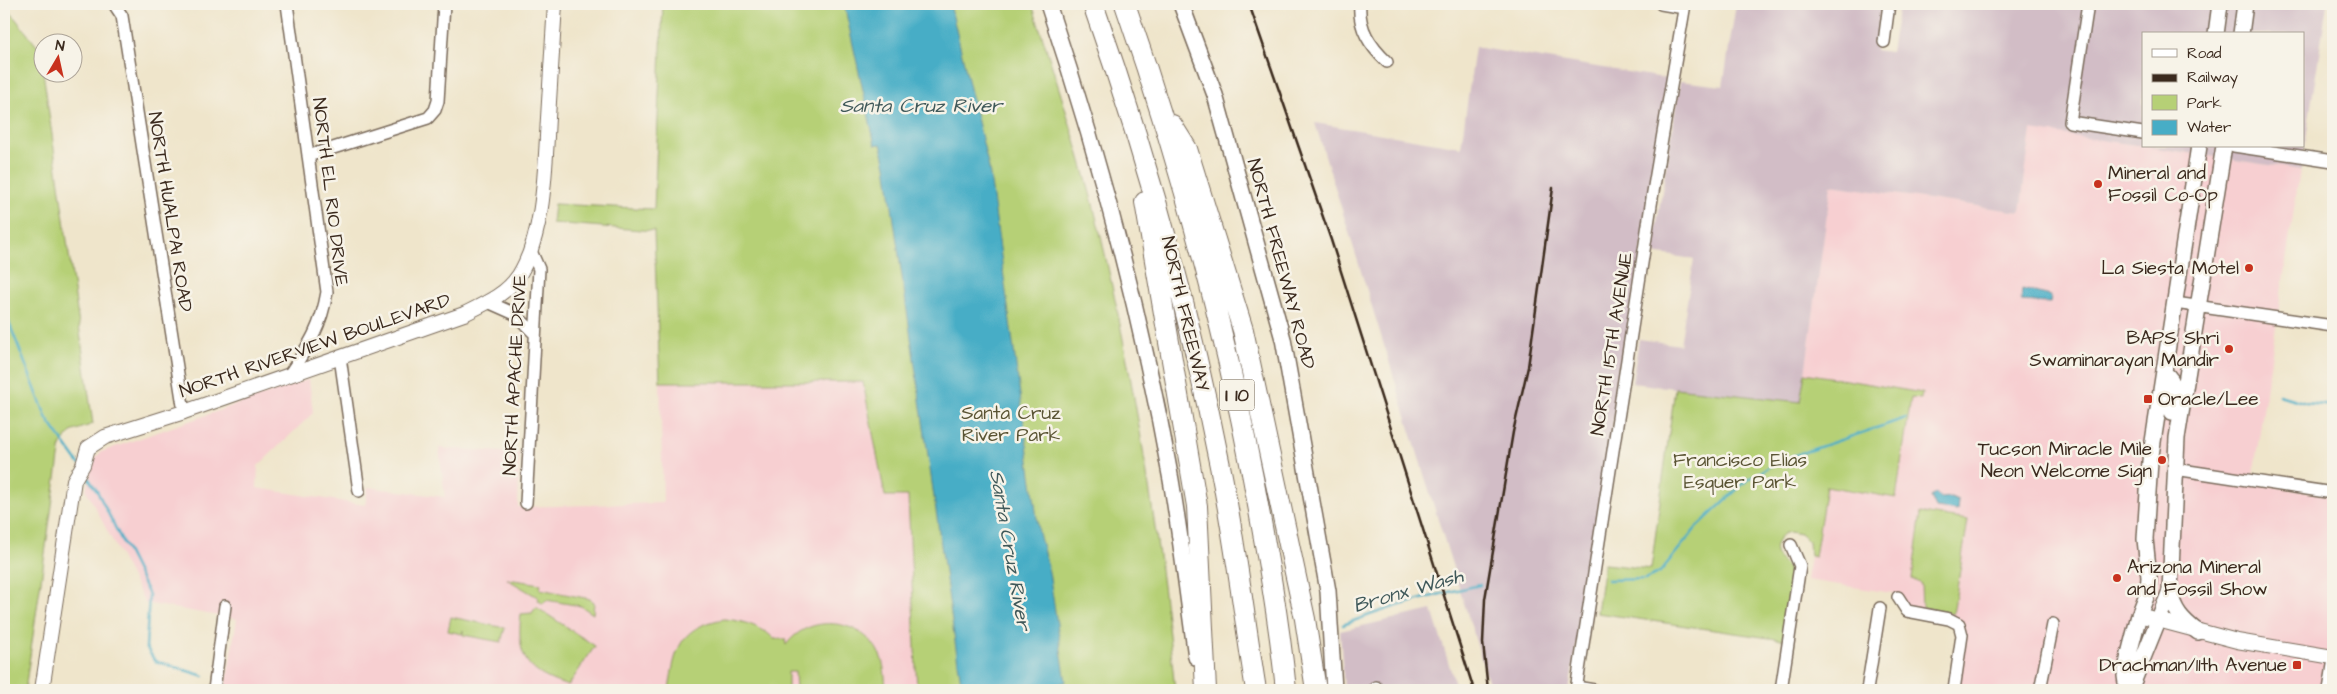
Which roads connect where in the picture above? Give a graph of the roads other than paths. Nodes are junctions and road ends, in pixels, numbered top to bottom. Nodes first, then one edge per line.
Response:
1 (114, 4) edge
2 (288, 4) edge
3 (444, 4) edge
4 (555, 4) edge
5 (1048, 4) edge
6 (1093, 4) edge
7 (1125, 4) edge
8 (1181, 4) edge
9 (1360, 4) edge
10 (1661, 4) edge
11 (1889, 4) edge
12 (2088, 4) edge
13 (2220, 4) edge
14 (2245, 4) edge
15 (1684, 6) edge
16 (2216, 32) edge
17 (2241, 32) edge
18 (1884, 42) dead end
19 (1386, 62) dead end
20 (1160, 106) junction
21 (1129, 108) junction
22 (2142, 133) edge
23 (2199, 148) edge
24 (2224, 148) edge
25 (2247, 148) edge
26 (308, 156) junction
27 (2333, 161) edge
28 (531, 251) junction
29 (488, 302) junction
30 (2175, 303) junction
31 (2200, 306) junction
32 (2333, 326) edge
33 (536, 334) junction
34 (340, 357) junction
35 (2164, 373) junction
36 (289, 375) junction
37 (184, 412) junction
38 (2175, 469) junction
39 (358, 491) dead end
40 (2333, 493) edge
41 (526, 502) dead end
42 (1791, 545) dead end
43 (2170, 591) junction
44 (1898, 597) dead end
45 (226, 606) dead end
46 (1880, 608) dead end
47 (2139, 615) junction
48 (2159, 622) junction
49 (2052, 624) dead end
50 (2198, 632) junction
51 (2333, 657) edge
52 (2333, 665) edge
53 (1576, 689) edge
54 (42, 690) edge
55 (214, 690) edge
56 (1201, 690) edge
57 (1206, 690) edge
58 (1256, 690) edge
59 (1286, 690) edge
60 (1316, 690) edge
61 (1334, 690) edge
62 (1594, 690) edge
63 (1781, 690) edge
64 (1867, 690) edge
65 (1954, 690) edge
66 (2040, 690) edge
67 (2129, 690) edge
68 (2329, 690) edge

1 - 37 street, NORTH HUALPAI ROAD
2 - 26 street, NORTH EL RIO DRIVE
3 - 26 street
4 - 28 street, NORTH RIVERVIEW BOULEVARD
5 - 56 main road
6 - 21 highway, NORTH FREEWAY / I 10
7 - 20 highway, NORTH FREEWAY / I 10
8 - 61 main road, NORTH FREEWAY ROAD
9 - 19 street
10 - 15 street
11 - 18 street
12 - 22 street
13 - 16 main road
14 - 17 main road
15 - 53 street, NORTH 15TH AVENUE
20 - 59 highway, NORTH FREEWAY / I 10
20 - 60 highway
21 - 57 highway
21 - 58 highway, NORTH FREEWAY / I 10
23 - 30 main road
24 - 31 main road
25 - 27 street
26 - 36 street, NORTH EL RIO DRIVE
28 - 29 street, NORTH RIVERVIEW BOULEVARD
28 - 33 street, NORTH APACHE DRIVE
29 - 33 street
29 - 34 street, NORTH RIVERVIEW BOULEVARD
30 - 31 street
30 - 35 main road
31 - 32 street
31 - 38 main road
33 - 41 street, NORTH APACHE DRIVE
34 - 36 street, NORTH RIVERVIEW BOULEVARD
34 - 39 street
35 - 38 main road
35 - 47 main road
36 - 37 street, NORTH RIVERVIEW BOULEVARD
37 - 54 street, NORTH RIVERVIEW BOULEVARD
38 - 40 street
38 - 43 main road
42 - 63 street
43 - 48 main road
43 - 50 main road
44 - 65 street
45 - 55 street
46 - 64 street
47 - 48 street
47 - 67 main road
48 - 50 street
48 - 67 main road
49 - 66 street
50 - 51 street
52 - 68 street
53 - 62 street

